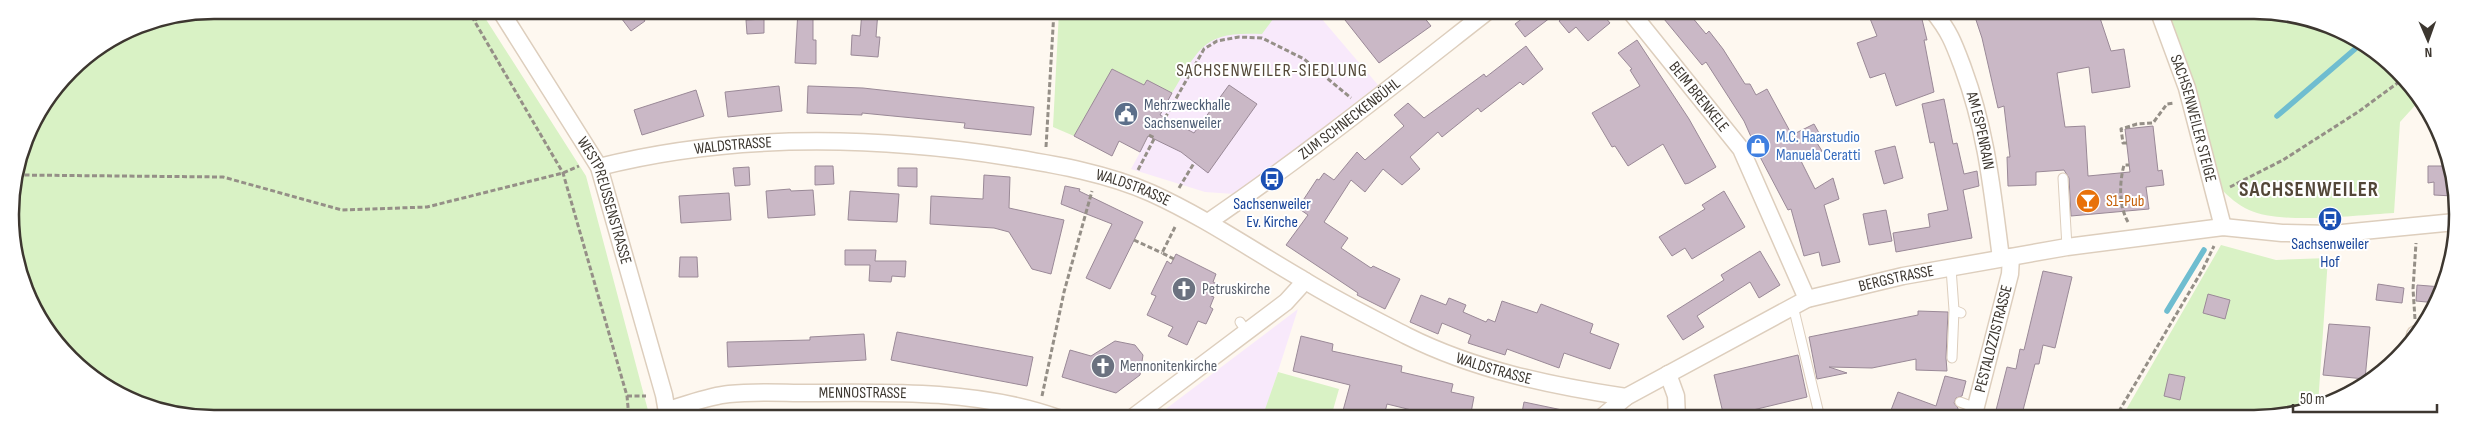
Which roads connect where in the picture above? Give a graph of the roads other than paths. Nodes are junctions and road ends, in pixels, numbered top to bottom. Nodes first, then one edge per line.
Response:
1 (506, 19) edge
2 (1478, 19) edge
3 (1636, 19) edge
4 (1939, 19) edge
5 (2161, 19) edge
6 (599, 167) junction
7 (2063, 178) dead end
8 (1208, 222) junction
9 (2449, 223) edge
10 (2223, 227) junction
11 (2067, 247) junction
12 (2006, 257) junction
13 (1951, 268) junction
14 (1305, 281) junction
15 (1800, 302) junction
16 (1952, 358) dead end
17 (1668, 374) junction
18 (1626, 396) junction
19 (1960, 402) dead end
20 (666, 410) edge
21 (679, 410) edge
22 (1034, 410) edge
23 (1142, 410) edge
24 (1610, 410) edge
25 (1677, 410) edge
26 (1819, 410) edge
27 (1971, 410) edge
28 (1976, 410) edge

1 - 6 street, WESTPREUSSENSTRASSE
2 - 8 street, ZUM SCHNECKENBÜHL
3 - 15 street, BEIM BRENKELE
4 - 12 street, AM ESPENRAIN
5 - 10 street, SACHSENWEILER STEIGE
6 - 8 street, WALDSTRASSE
6 - 20 street, WESTPREUSSENSTRASSE
7 - 11 lane
8 - 14 street, WALDSTRASSE
9 - 10 street, BERGSTRASSE
10 - 11 street, BERGSTRASSE
11 - 12 street, BERGSTRASSE
12 - 13 street, BERGSTRASSE
12 - 28 street, PESTALOZZISTRASSE
13 - 15 street, BERGSTRASSE
13 - 16 lane
14 - 18 street, WALDSTRASSE
14 - 23 street
15 - 17 street, BERGSTRASSE
15 - 26 lane
17 - 18 street, BERGSTRASSE
17 - 25 street
18 - 24 street, BERGSTRASSE
19 - 27 lane
21 - 22 street, MENNOSTRASSE

